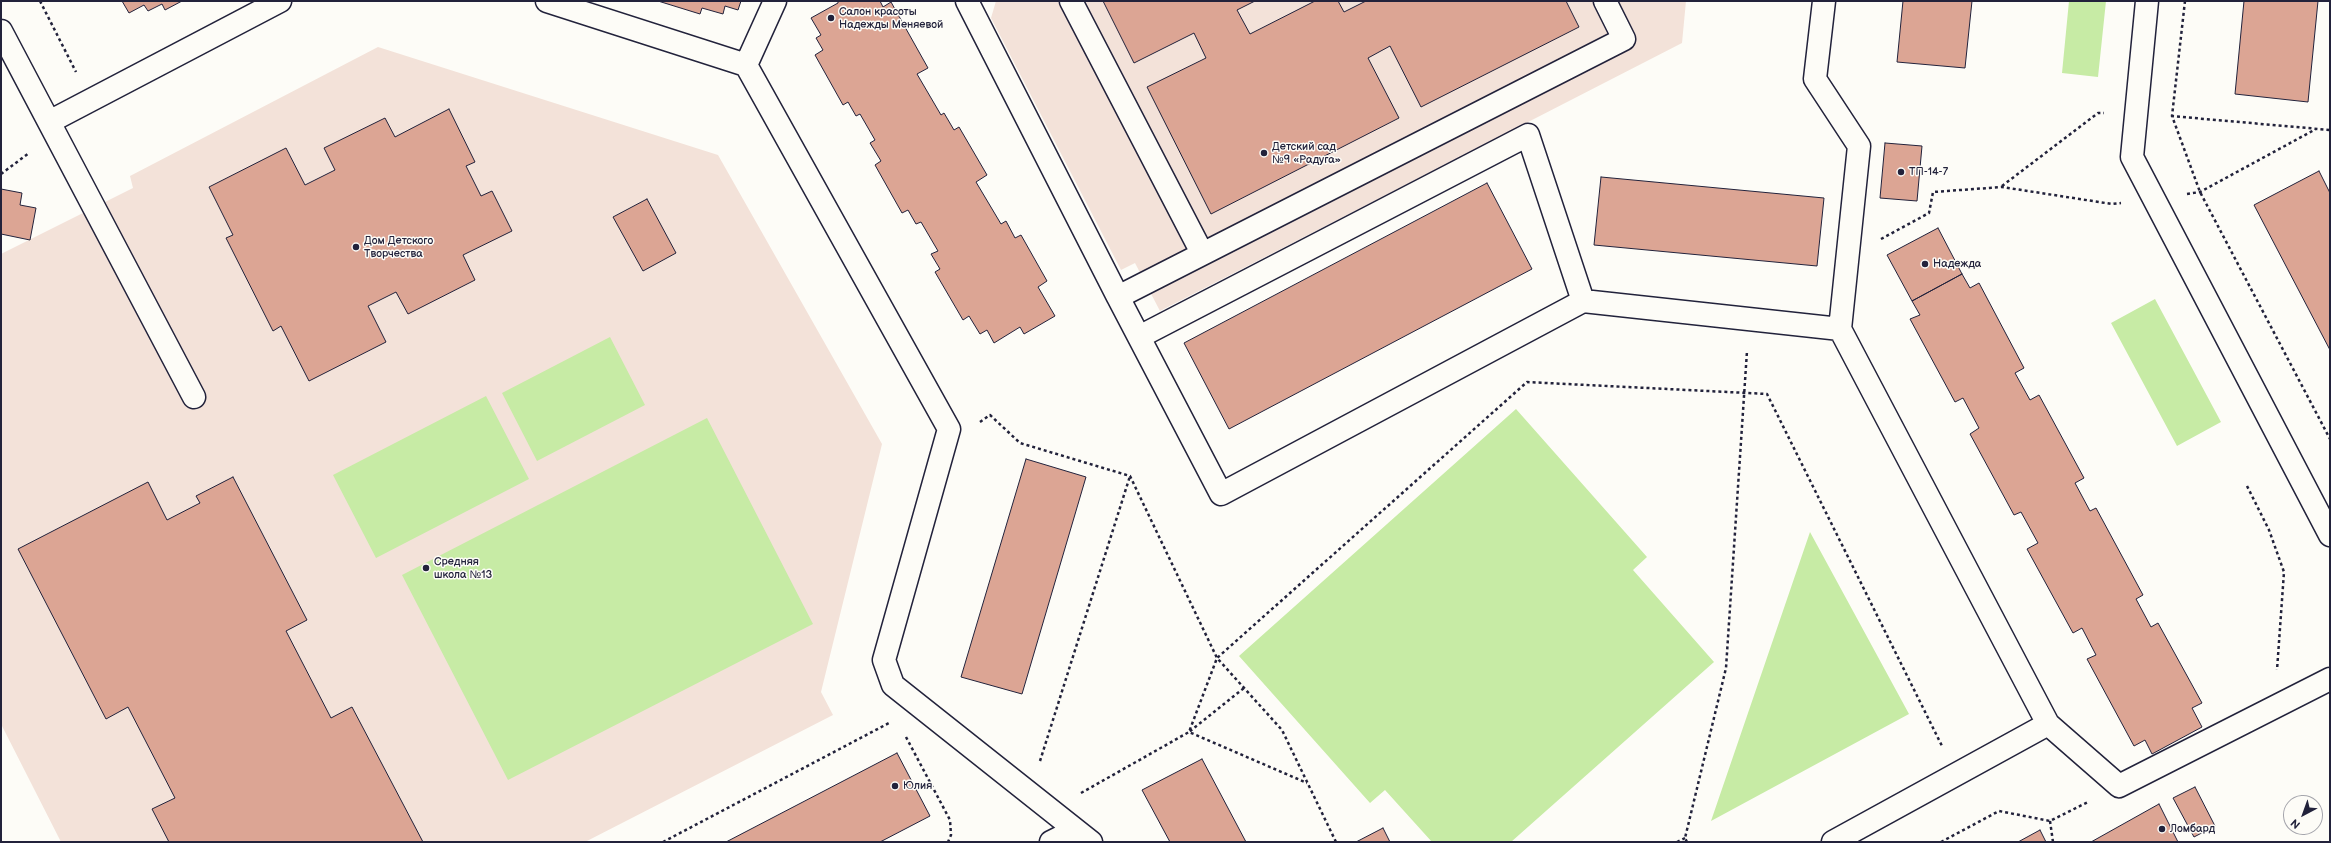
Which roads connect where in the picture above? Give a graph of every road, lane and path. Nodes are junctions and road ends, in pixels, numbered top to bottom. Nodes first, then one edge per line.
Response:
1 (280, 1) edge
2 (547, 1) edge
3 (775, 1) edge
4 (967, 1) edge
5 (1071, 1) edge
6 (1605, 1) edge
7 (1824, 1) edge
8 (2147, 1) edge
9 (2185, 1) edge
10 (1, 31) edge
11 (746, 65) junction
12 (2136, 114) junction
13 (2172, 116) junction
14 (49, 122) junction
15 (2316, 129) junction
16 (2330, 130) edge
17 (2002, 187) junction
18 (2200, 192) junction
19 (2153, 198) junction
20 (1876, 242) dead end
21 (1202, 253) junction
22 (1118, 297) junction
23 (1583, 301) junction
24 (1749, 319) junction
25 (1840, 329) junction
26 (1139, 337) junction
27 (1744, 393) junction
28 (194, 397) dead end
29 (977, 425) dead end
30 (2330, 439) edge
31 (1130, 476) junction
32 (2247, 486) dead end
33 (2330, 535) edge
34 (1217, 658) junction
35 (2330, 680) edge
36 (1244, 688) junction
37 (920, 706) junction
38 (2274, 708) junction
39 (896, 719) junction
40 (2048, 724) junction
41 (1189, 732) junction
42 (1039, 765) dead end
43 (1956, 774) junction
44 (1308, 783) junction
45 (2119, 786) junction
46 (1076, 796) dead end
47 (2050, 821) junction
48 (1083, 836) edge
49 (1685, 838) junction
50 (663, 842) edge
51 (948, 842) edge
52 (1051, 842) edge
53 (1336, 842) edge
54 (1677, 842) edge
55 (1687, 842) edge
56 (1833, 842) edge
57 (1941, 842) edge
58 (2052, 842) edge

1 - 14 lane
2 - 11 lane
3 - 11 lane
4 - 22 lane
5 - 21 lane
6 - 21 lane
7 - 25 lane
8 - 12 lane
9 - 13 path
10 - 14 lane
11 - 37 lane
12 - 13 path
12 - 17 path
12 - 19 lane
13 - 15 path
13 - 18 path
14 - 28 lane
15 - 16 path
15 - 18 path
17 - 19 path
17 - 20 path
18 - 19 path
18 - 30 path
19 - 33 lane
21 - 22 lane
22 - 26 lane
23 - 24 lane
23 - 26 lane
23 - 26 lane
24 - 25 lane
24 - 27 path
25 - 40 lane
27 - 34 path
27 - 43 path
27 - 49 path
29 - 31 path
31 - 34 path
31 - 42 path
32 - 38 path
34 - 36 path
34 - 41 path
35 - 38 lane
36 - 41 path
36 - 44 path
37 - 39 path
37 - 48 lane
38 - 45 lane
39 - 50 path
39 - 51 path
40 - 43 lane
40 - 45 lane
41 - 44 path
41 - 46 path
43 - 56 lane
44 - 53 path
45 - 47 path
47 - 57 path
47 - 58 path
48 - 52 lane
49 - 54 path
49 - 55 path

